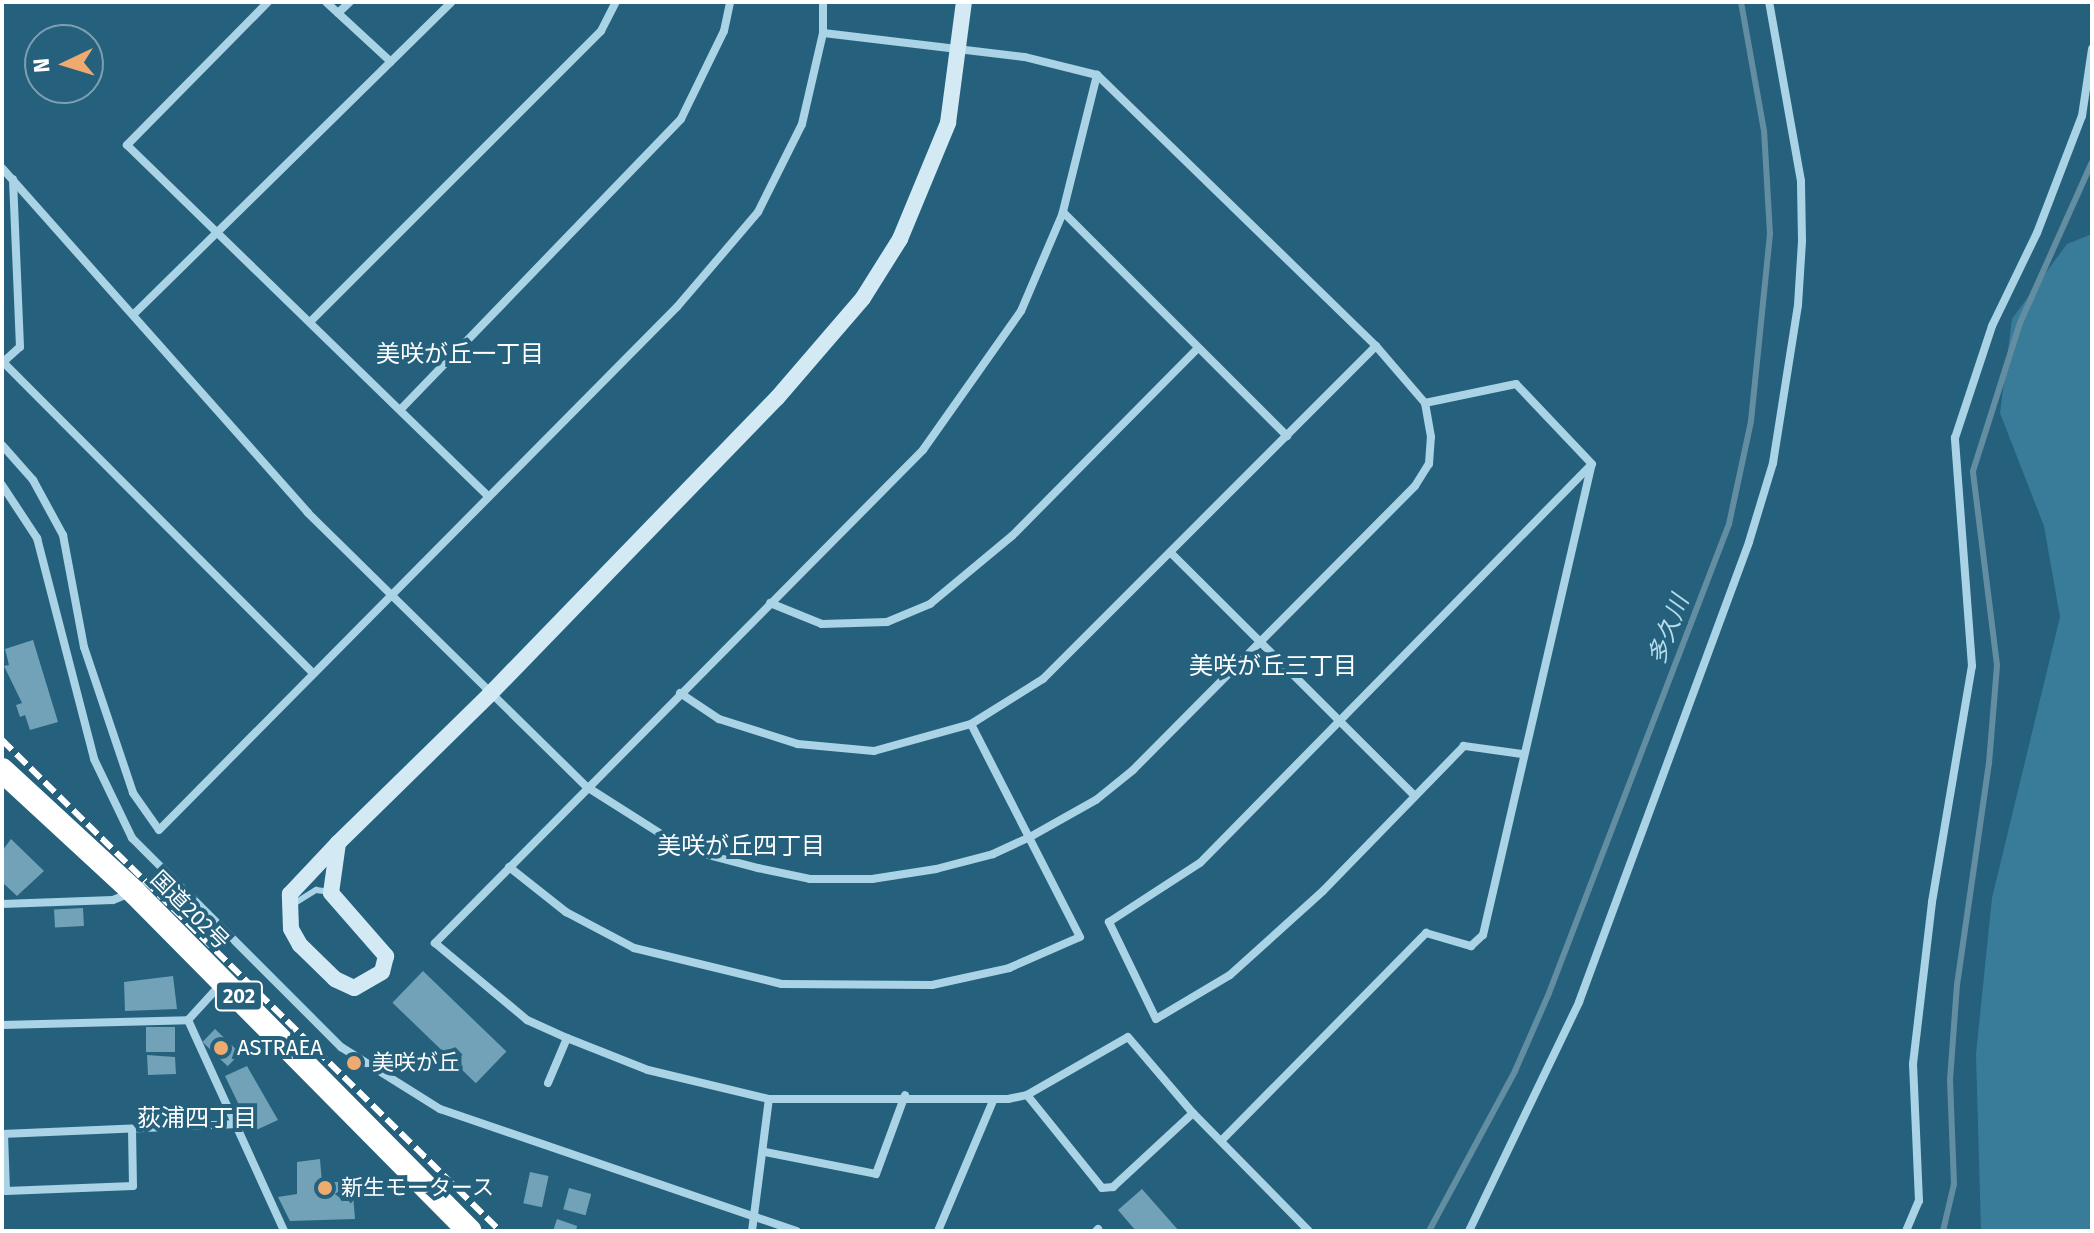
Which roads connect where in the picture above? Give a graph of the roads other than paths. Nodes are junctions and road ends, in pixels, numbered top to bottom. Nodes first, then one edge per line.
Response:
1 (268, 2) edge
2 (326, 2) edge
3 (350, 2) edge
4 (451, 2) edge
5 (616, 2) edge
6 (730, 2) edge
7 (823, 2) edge
8 (964, 2) edge
9 (1769, 2) edge
10 (338, 13) junction
11 (823, 33) junction
12 (2092, 49) edge
13 (961, 50) junction
14 (391, 62) junction
15 (1097, 75) junction
16 (2, 168) edge
17 (13, 179) junction
18 (1063, 212) junction
19 (221, 232) junction
20 (134, 314) junction
21 (311, 321) junction
22 (1376, 346) junction
23 (1196, 350) junction
24 (2, 363) edge
25 (1425, 403) junction
26 (401, 409) junction
27 (1287, 436) junction
28 (2, 445) edge
29 (1592, 464) junction
30 (2, 485) edge
31 (488, 496) junction
32 (1172, 554) junction
33 (390, 594) junction
34 (770, 603) junction
35 (1262, 644) junction
36 (313, 673) junction
37 (680, 693) junction
38 (489, 695) junction
39 (1338, 721) junction
40 (971, 724) junction
41 (1522, 754) junction
42 (2, 770) edge
43 (587, 787) junction
44 (1414, 795) junction
45 (1030, 837) junction
46 (338, 843) junction
47 (509, 867) junction
48 (134, 892) junction
49 (331, 893) junction
50 (2, 904) edge
51 (287, 912) junction
52 (224, 981) junction
53 (188, 1020) junction
54 (2, 1025) edge
55 (567, 1038) junction
56 (548, 1083) dead end
57 (905, 1095) junction
58 (1027, 1095) junction
59 (769, 1099) junction
60 (993, 1101) junction
61 (1193, 1113) junction
62 (238, 1124) junction
63 (132, 1129) junction
64 (3, 1134) edge
65 (1222, 1140) junction
66 (765, 1152) junction
67 (757, 1217) junction
68 (284, 1231) edge
69 (469, 1231) edge
70 (752, 1231) edge
71 (797, 1231) edge
72 (938, 1231) edge
73 (1309, 1231) edge
74 (1469, 1231) edge
75 (1906, 1231) edge

1 - 19 street
2 - 10 street
3 - 10 street
4 - 14 street
5 - 21 street
6 - 26 street
7 - 11 street
8 - 13 street
9 - 74 street
10 - 14 street
11 - 13 street
11 - 31 street
12 - 75 street
13 - 15 street
13 - 38 street
14 - 19 street
15 - 18 street
15 - 22 street
16 - 17 street
17 - 20 street
17 - 24 street
18 - 23 street
18 - 34 street
19 - 20 street
19 - 21 street
20 - 33 street
21 - 26 street
22 - 25 street
22 - 27 street
23 - 27 street
23 - 34 street
24 - 36 street
25 - 29 street
25 - 35 street
26 - 31 street
27 - 32 street
28 - 36 street
29 - 39 street
29 - 41 street
30 - 67 street
31 - 33 street
32 - 35 street
32 - 40 street
33 - 36 street
33 - 38 street
34 - 37 street
35 - 39 street
35 - 45 street
37 - 40 street
37 - 43 street
38 - 43 street
38 - 46 street
39 - 44 street
39 - 44 street
40 - 45 street
41 - 44 street
41 - 65 street
42 - 48 highway, 国道202号 / 202
43 - 45 street
43 - 47 street
45 - 47 street
46 - 49 street
46 - 51 street
47 - 55 street
48 - 50 street
48 - 52 highway, 国道202号 / 202
49 - 51 lane
49 - 51 street
52 - 53 street
52 - 69 highway, 国道202号 / 202
53 - 54 street
53 - 62 street
55 - 56 street
55 - 59 street
57 - 59 street
57 - 60 street
57 - 66 street
58 - 60 street
58 - 61 street
58 - 61 street
59 - 66 street
60 - 72 street
61 - 65 street
62 - 63 street
62 - 68 street
63 - 64 street
63 - 64 street
65 - 73 street
66 - 67 street
67 - 70 street
67 - 71 street

